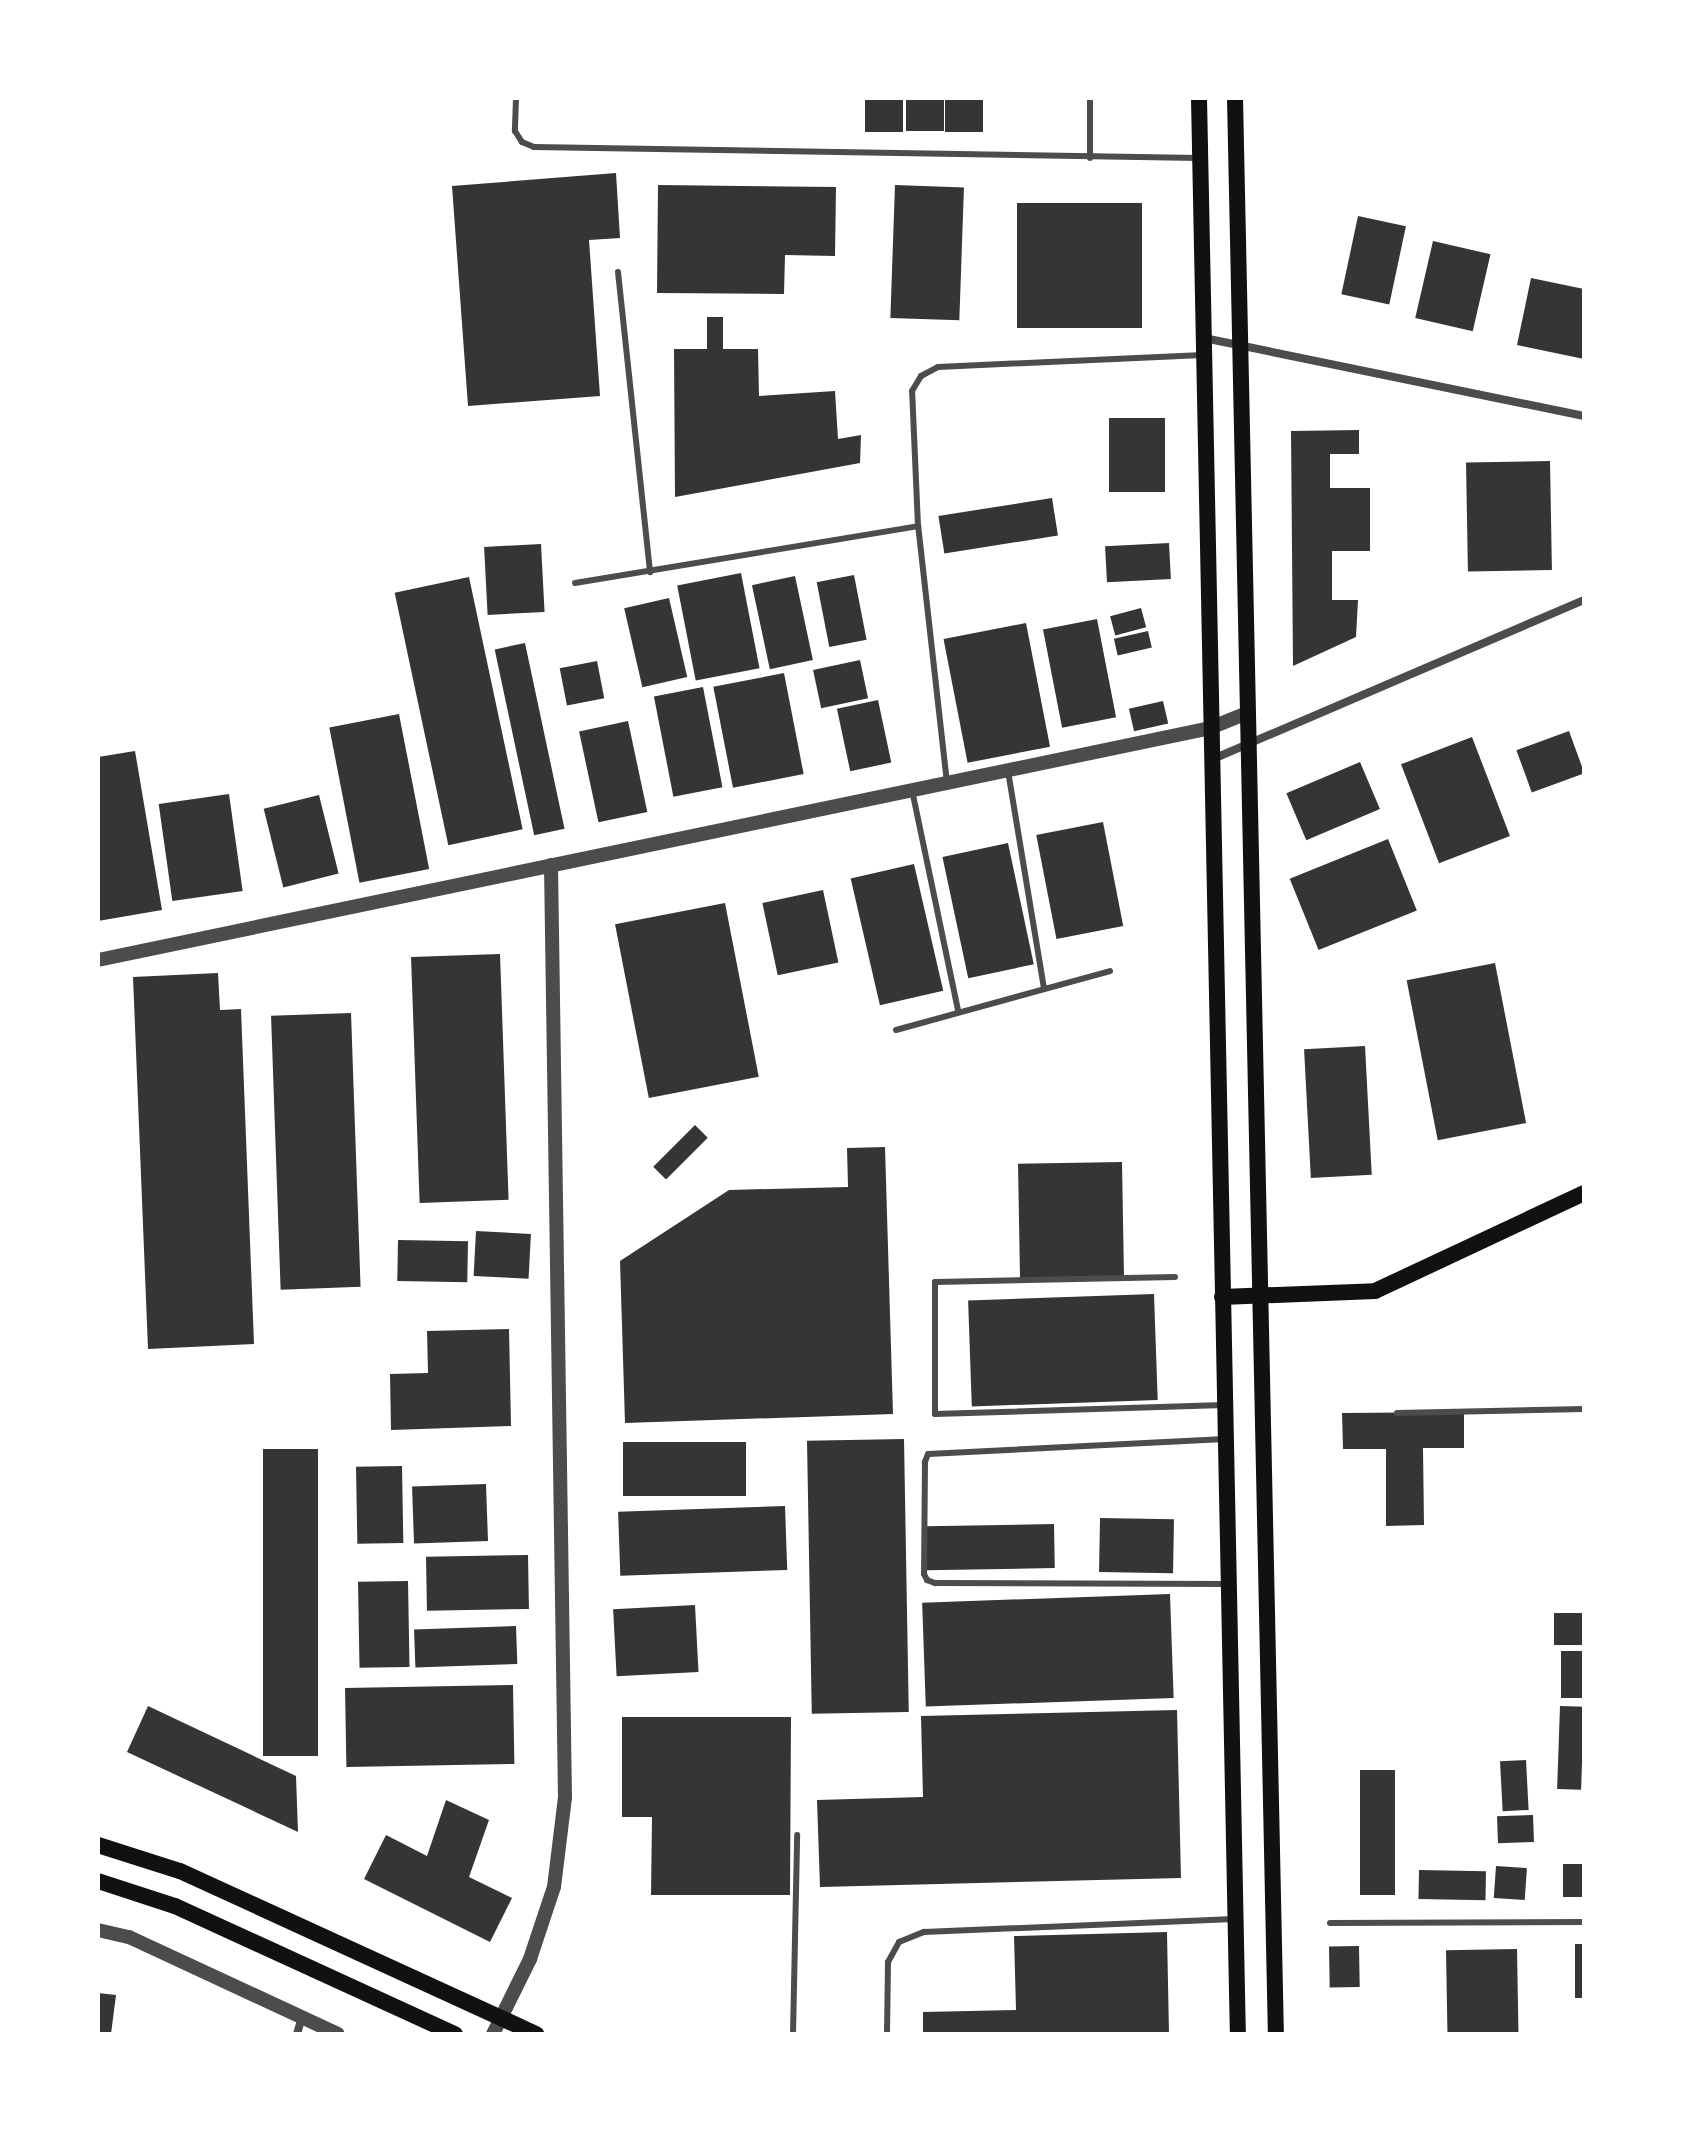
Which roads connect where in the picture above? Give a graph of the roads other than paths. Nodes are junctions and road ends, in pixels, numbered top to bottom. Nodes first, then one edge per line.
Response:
1 (516, 98) edge
2 (1090, 98) edge
3 (1199, 98) edge
4 (1235, 98) edge
5 (1090, 158) junction
6 (1200, 158) junction
7 (618, 272) dead end
8 (1203, 338) junction
9 (1239, 343) junction
10 (1203, 355) junction
11 (1584, 416) edge
12 (918, 526) junction
13 (650, 572) junction
14 (575, 583) dead end
15 (1584, 600) edge
16 (1247, 713) junction
17 (1210, 728) junction
18 (1248, 745) junction
19 (1211, 760) junction
20 (1008, 770) junction
21 (947, 783) junction
22 (912, 790) junction
23 (551, 865) junction
24 (98, 960) edge
25 (1110, 971) dead end
26 (1044, 989) junction
27 (958, 1011) junction
28 (896, 1030) dead end
29 (1584, 1193) edge
30 (1175, 1277) dead end
31 (1260, 1295) junction
32 (1222, 1297) junction
33 (1224, 1405) junction
34 (1584, 1409) edge
35 (1397, 1413) dead end
36 (1225, 1439) junction
37 (1229, 1584) junction
38 (797, 1835) dead end
39 (98, 1845) edge
40 (98, 1881) edge
41 (1236, 1919) junction
42 (1584, 1922) edge
43 (1330, 1923) dead end
44 (98, 1930) edge
45 (302, 2015) junction
46 (501, 2017) junction
47 (297, 2034) edge
48 (338, 2034) edge
49 (455, 2034) edge
50 (493, 2034) edge
51 (536, 2034) edge
52 (793, 2034) edge
53 (887, 2034) edge
54 (1238, 2034) edge
55 (1276, 2034) edge

1 - 5 lane
2 - 5 lane
3 - 6 main road
4 - 9 main road
5 - 6 lane
6 - 8 main road
7 - 13 lane
8 - 9 street
8 - 10 main road
9 - 11 street
9 - 16 main road
10 - 12 lane
10 - 17 main road
12 - 13 lane
12 - 21 lane
13 - 14 lane
15 - 18 street
16 - 17 street
16 - 18 main road
17 - 19 main road
17 - 20 street
18 - 19 street
18 - 31 main road
19 - 32 main road
20 - 21 street
20 - 26 lane
21 - 22 street
22 - 23 street
22 - 27 lane
23 - 24 street
23 - 46 street
25 - 26 lane
26 - 27 lane
27 - 28 lane
29 - 31 main road
30 - 33 lane
31 - 32 main road
31 - 55 main road
32 - 33 main road
33 - 36 main road
34 - 35 lane
36 - 37 main road
36 - 37 lane
37 - 41 main road
38 - 52 lane
39 - 46 main road
40 - 49 main road
41 - 53 lane
41 - 54 main road
42 - 43 lane
44 - 45 street
45 - 47 street
45 - 48 street
46 - 50 street
46 - 51 main road

